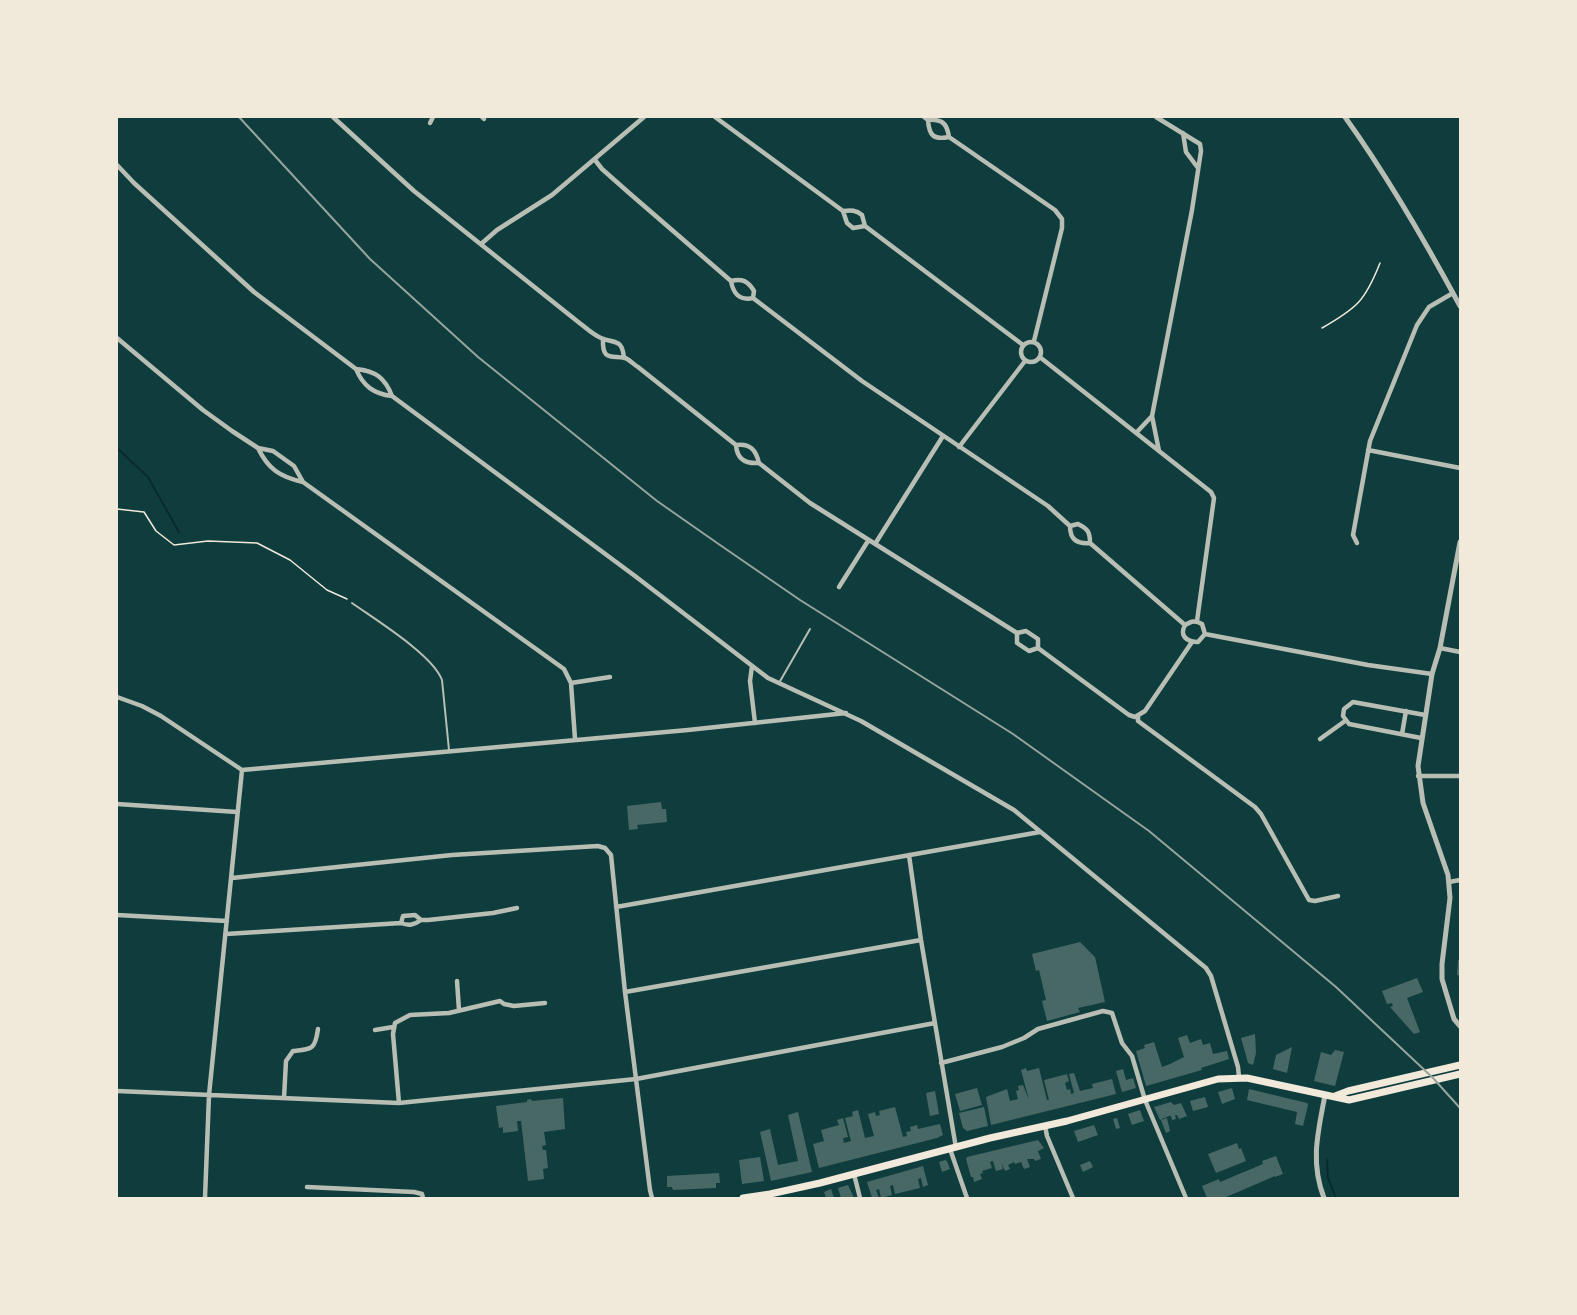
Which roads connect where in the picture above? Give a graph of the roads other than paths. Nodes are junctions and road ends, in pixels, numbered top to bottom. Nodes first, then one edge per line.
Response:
1 (333, 117) edge
2 (644, 117) edge
3 (715, 117) edge
4 (1156, 117) edge
5 (1345, 117) edge
6 (926, 119) edge
7 (1183, 134) junction
8 (949, 137) junction
9 (595, 160) junction
10 (117, 165) edge
11 (1198, 168) junction
12 (843, 211) junction
13 (865, 226) junction
14 (481, 244) junction
15 (731, 281) junction
16 (1453, 293) junction
17 (753, 298) junction
18 (1460, 306) edge
19 (117, 338) edge
20 (603, 339) junction
21 (1034, 341) junction
22 (1023, 345) junction
23 (624, 358) junction
24 (1041, 358) junction
25 (1025, 361) junction
26 (356, 369) junction
27 (392, 396) junction
28 (1152, 416) junction
29 (1136, 433) junction
30 (943, 436) junction
31 (736, 445) junction
32 (959, 447) junction
33 (258, 448) junction
34 (1368, 450) junction
35 (1159, 451) junction
36 (759, 463) junction
37 (1460, 468) edge
38 (303, 482) junction
39 (1070, 526) junction
40 (868, 541) junction
41 (1460, 542) edge
42 (1090, 543) junction
43 (1357, 543) dead end
44 (875, 544) junction
45 (839, 587) dead end
46 (352, 603) road end
47 (1197, 621) junction
48 (1185, 625) junction
49 (810, 629) dead end
50 (1017, 633) junction
51 (1205, 634) junction
52 (1192, 642) junction
53 (1038, 648) junction
54 (1440, 648) junction
55 (1460, 652) edge
56 (753, 666) junction
57 (588, 671) dead end
58 (1432, 674) junction
59 (610, 677) dead end
60 (590, 679) junction
61 (779, 683) junction
62 (571, 684) junction
63 (117, 697) edge
64 (1406, 711) junction
65 (846, 713) junction
66 (1425, 715) junction
67 (1138, 716) junction
68 (1345, 721) junction
69 (755, 723) junction
70 (1402, 734) junction
71 (1421, 738) junction
72 (575, 739) junction
73 (1320, 739) dead end
74 (449, 751) junction
75 (242, 770) junction
76 (1419, 776) junction
77 (1460, 776) edge
78 (117, 804) edge
79 (237, 812) junction
80 (1040, 832) junction
81 (909, 855) junction
82 (232, 878) junction
83 (1460, 880) edge
84 (1449, 882) junction
85 (1338, 896) dead end
86 (616, 906) junction
87 (517, 908) dead end
88 (117, 915) edge
89 (227, 921) junction
90 (226, 934) junction
91 (921, 940) junction
92 (457, 981) dead end
93 (498, 992) dead end
94 (624, 992) junction
95 (500, 1001) junction
96 (544, 1004) dead end
97 (459, 1010) junction
98 (934, 1023) junction
99 (1460, 1026) edge
100 (393, 1027) junction
101 (318, 1029) dead end
102 (375, 1030) dead end
103 (941, 1063) junction
104 (1460, 1065) edge
105 (1460, 1074) edge
106 (1239, 1077) junction
107 (636, 1079) junction
108 (117, 1091) edge
109 (209, 1095) junction
110 (1325, 1095) junction
111 (1335, 1096) junction
112 (284, 1098) junction
113 (1145, 1100) junction
114 (399, 1103) junction
115 (1045, 1126) junction
116 (953, 1149) junction
117 (854, 1174) junction
118 (307, 1187) dead end
119 (369, 1190) junction
120 (205, 1198) edge
121 (368, 1198) edge
122 (423, 1198) edge
123 (652, 1198) edge
124 (742, 1198) edge
125 (860, 1198) edge
126 (967, 1198) edge
127 (1073, 1198) edge
128 (1186, 1198) edge
129 (1324, 1198) edge

1 - 14 street
2 - 9 street
3 - 12 street
4 - 7 street
5 - 16 street
6 - 8 street
6 - 8 street
7 - 11 street
7 - 11 street
8 - 21 street
9 - 14 street
9 - 15 street
10 - 26 street
11 - 28 street
12 - 13 street
12 - 13 street
13 - 22 street
14 - 20 street
15 - 17 street
15 - 17 street
16 - 18 street
16 - 34 street
17 - 30 street
19 - 33 street
20 - 23 street
20 - 23 street
21 - 22 street
21 - 24 street
22 - 25 street
23 - 31 street
24 - 25 street
24 - 29 street
25 - 32 street
26 - 27 street
26 - 27 street
27 - 56 street
28 - 29 street
28 - 35 street
29 - 35 street
30 - 32 street
30 - 44 street
31 - 36 street
31 - 36 street
32 - 39 street
33 - 38 street
33 - 38 street
34 - 37 street
34 - 43 street
35 - 47 street
36 - 40 street
38 - 62 street
39 - 42 street
39 - 42 street
40 - 44 street
40 - 45 street
41 - 54 street
42 - 48 street
44 - 50 street
46 - 74 lane
47 - 48 street
47 - 51 street
48 - 52 street
49 - 61 lane
50 - 53 street
50 - 53 street
51 - 52 street
51 - 58 street
52 - 67 street
53 - 67 street
54 - 55 street
54 - 58 street
56 - 61 street
56 - 69 street
57 - 60 street
58 - 66 street
59 - 60 street
60 - 62 street
61 - 65 street
62 - 72 street
63 - 75 street
64 - 66 street
64 - 68 street
64 - 70 street
65 - 69 street
65 - 80 street
66 - 71 street
67 - 85 street
68 - 70 street
68 - 73 street
69 - 72 street
70 - 71 street
71 - 76 street
72 - 74 street
74 - 75 street
75 - 79 street
76 - 77 street
76 - 84 street
78 - 79 street
79 - 82 street
80 - 81 street
80 - 106 street
81 - 86 street
81 - 91 street
82 - 86 street
82 - 89 street
83 - 84 street
84 - 99 street
86 - 94 street
87 - 90 street
88 - 89 street
89 - 90 street
90 - 109 street
91 - 94 street
91 - 98 street
92 - 97 street
93 - 95 street
94 - 107 street
95 - 96 street
95 - 97 street
97 - 100 street
98 - 103 street
98 - 107 street
100 - 102 street
100 - 114 street
101 - 112 street
103 - 113 street
103 - 116 street
104 - 111 main road
105 - 111 main road
106 - 110 main road
106 - 113 main road
107 - 114 street
107 - 123 street
108 - 109 street
109 - 112 street
109 - 120 street
110 - 111 main road
110 - 129 street
112 - 114 street
113 - 115 main road
113 - 128 street
115 - 116 main road
115 - 127 street
116 - 117 main road
116 - 126 street
117 - 124 main road
117 - 125 street
118 - 119 street
119 - 121 street
119 - 122 street

